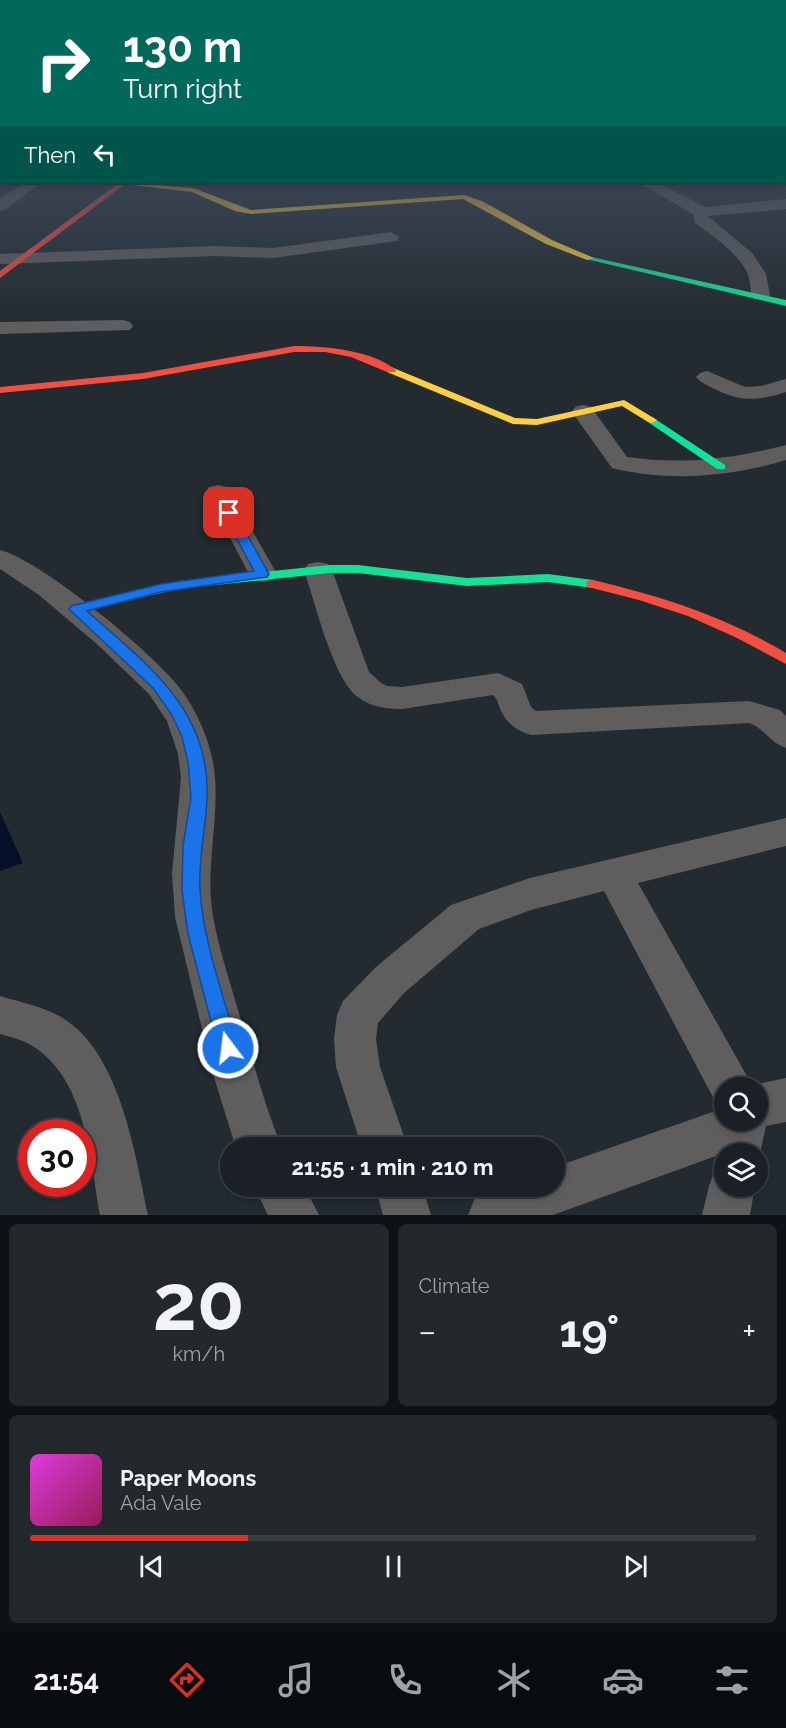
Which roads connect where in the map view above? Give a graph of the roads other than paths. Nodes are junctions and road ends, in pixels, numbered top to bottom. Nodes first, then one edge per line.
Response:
1 (88, 209) edge
2 (233, 209) edge
3 (298, 209) edge
4 (490, 209) edge
5 (696, 209) edge
6 (737, 209) edge
7 (702, 212) junction
8 (391, 237) dead end
9 (0, 259) edge
10 (20, 260) junction
11 (0, 275) edge
12 (761, 295) junction
13 (786, 303) edge
14 (123, 326) dead end
15 (0, 328) edge
16 (707, 377) dead end
17 (786, 385) edge
18 (0, 390) edge
19 (583, 412) junction
20 (786, 452) edge
21 (721, 467) junction
22 (218, 492) dead end
23 (0, 558) edge
24 (318, 570) junction
25 (263, 574) junction
26 (76, 609) junction
27 (786, 659) edge
28 (786, 736) edge
29 (786, 832) edge
30 (614, 874) junction
31 (0, 1015) edge
32 (721, 1077) edge
33 (786, 1100) edge
34 (768, 1108) edge
35 (714, 1129) edge
36 (255, 1137) edge
37 (381, 1137) edge
38 (284, 1197) edge
39 (401, 1197) edge
40 (730, 1197) edge
41 (124, 1215) edge
42 (295, 1215) edge
43 (407, 1215) edge
44 (492, 1215) edge
45 (726, 1215) edge

1 - 10 street
2 - 3 street
4 - 12 street
5 - 7 street
6 - 7 street
7 - 12 street
8 - 10 street
9 - 10 street
10 - 11 street
12 - 13 street
14 - 15 street
16 - 17 street
18 - 19 street
19 - 21 street
19 - 21 street
20 - 21 street
22 - 25 street
23 - 26 street
24 - 25 street
24 - 27 street
24 - 28 street
25 - 26 street
26 - 36 street
29 - 30 street
30 - 32 street
30 - 37 street
31 - 41 street
33 - 34 street
35 - 44 street
38 - 42 street
39 - 43 street
40 - 45 street

